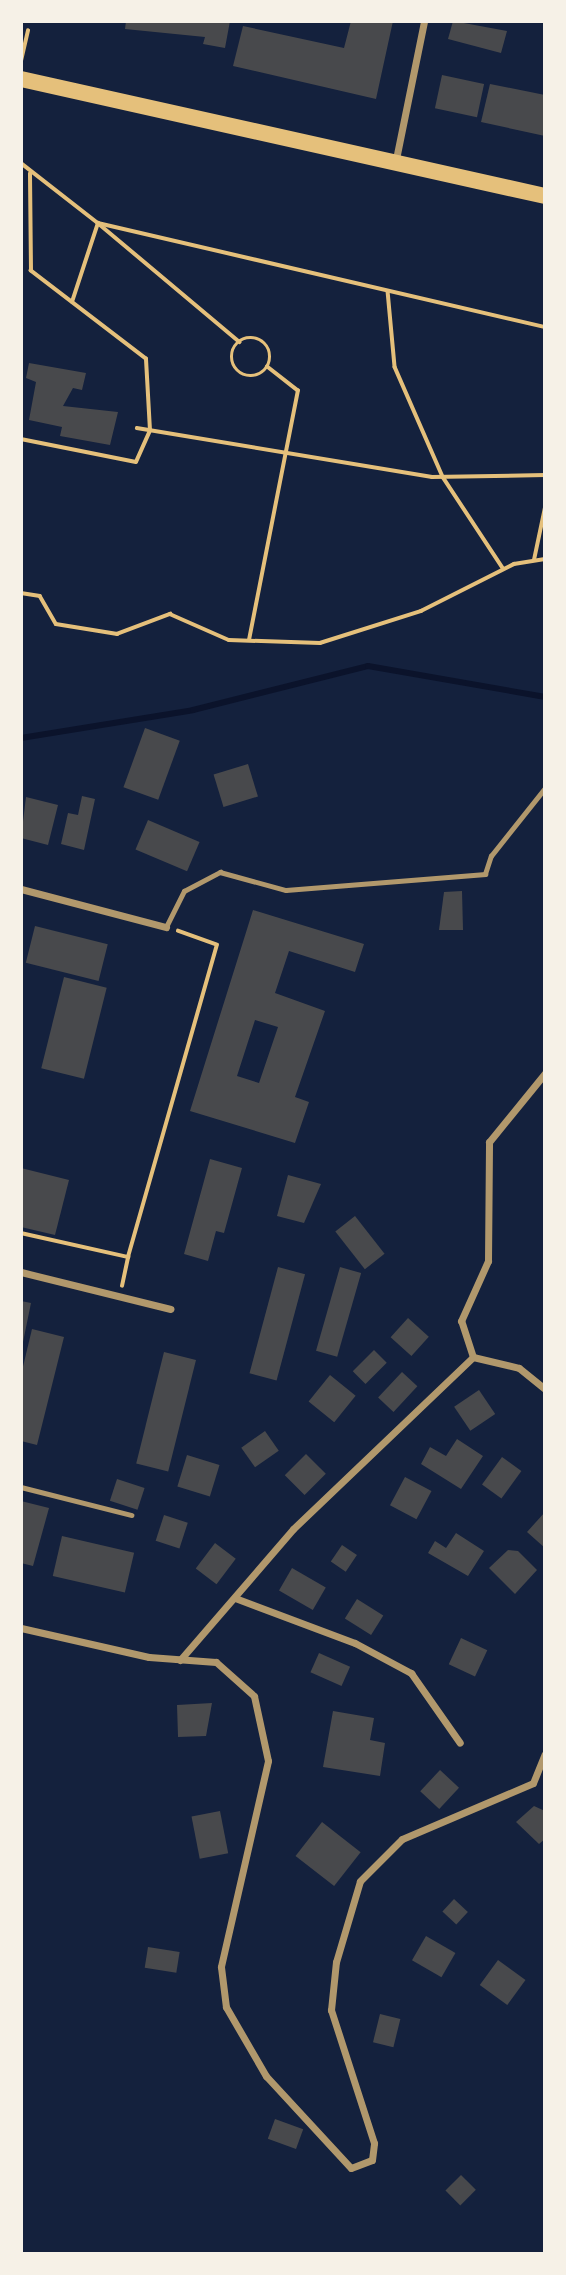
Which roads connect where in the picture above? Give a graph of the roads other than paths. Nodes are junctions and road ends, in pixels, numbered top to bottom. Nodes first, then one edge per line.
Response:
1 (424, 21) edge
2 (21, 79) edge
3 (394, 167) junction
4 (545, 196) edge
5 (545, 788) edge
6 (21, 889) edge
7 (166, 926) joint
8 (545, 1073) edge
9 (21, 1272) edge
10 (170, 1309) dead end
11 (473, 1357) junction
12 (545, 1389) edge
13 (21, 1487) edge
14 (132, 1515) dead end
15 (235, 1598) junction
16 (21, 1628) edge
17 (180, 1660) junction
18 (460, 1743) dead end
19 (545, 1754) edge

1 - 3 street
2 - 3 highway
3 - 4 highway
5 - 7 lane
6 - 7 street
8 - 11 street
9 - 10 street
11 - 12 street
11 - 15 street
13 - 14 lane
15 - 17 street
15 - 18 street
16 - 17 street
17 - 19 street

